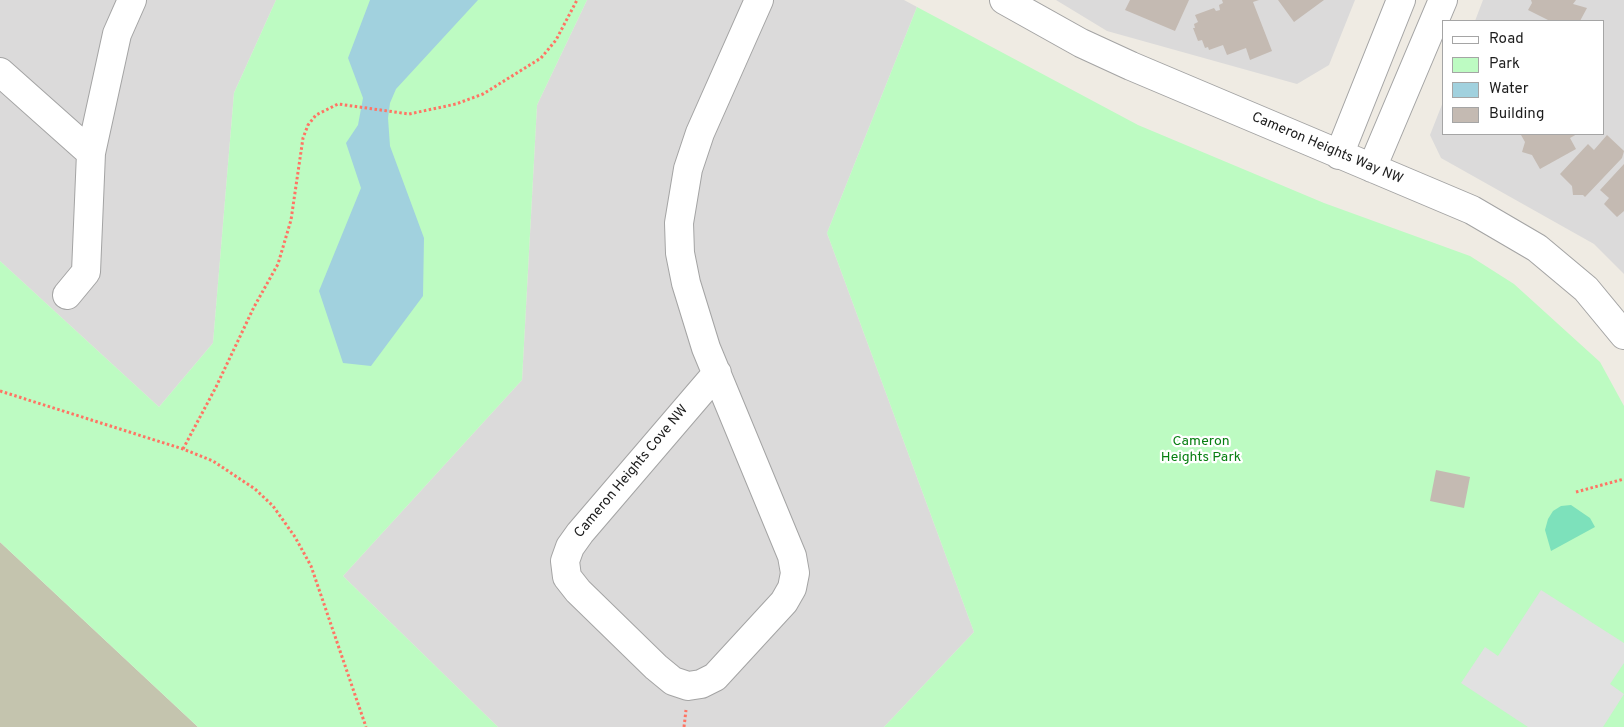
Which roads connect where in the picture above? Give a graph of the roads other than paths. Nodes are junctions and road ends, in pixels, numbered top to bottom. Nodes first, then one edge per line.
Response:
1 (132, 0) edge
2 (759, 0) edge
3 (1004, 0) edge
4 (1401, 0) edge
5 (1443, 0) edge
6 (0, 72) edge
7 (90, 153) junction
8 (1339, 155) junction
9 (1372, 168) junction
10 (66, 295) dead end
11 (1624, 335) edge
12 (717, 373) junction

1 - 7 street
2 - 12 street, Cameron Heights Cove NW
3 - 8 street, Cameron Heights Way NW
4 - 8 street
5 - 9 street
6 - 7 street
7 - 10 street
8 - 9 street, Cameron Heights Way NW
9 - 11 street, Cameron Heights Way NW
12 - 12 street, Cameron Heights Cove NW

